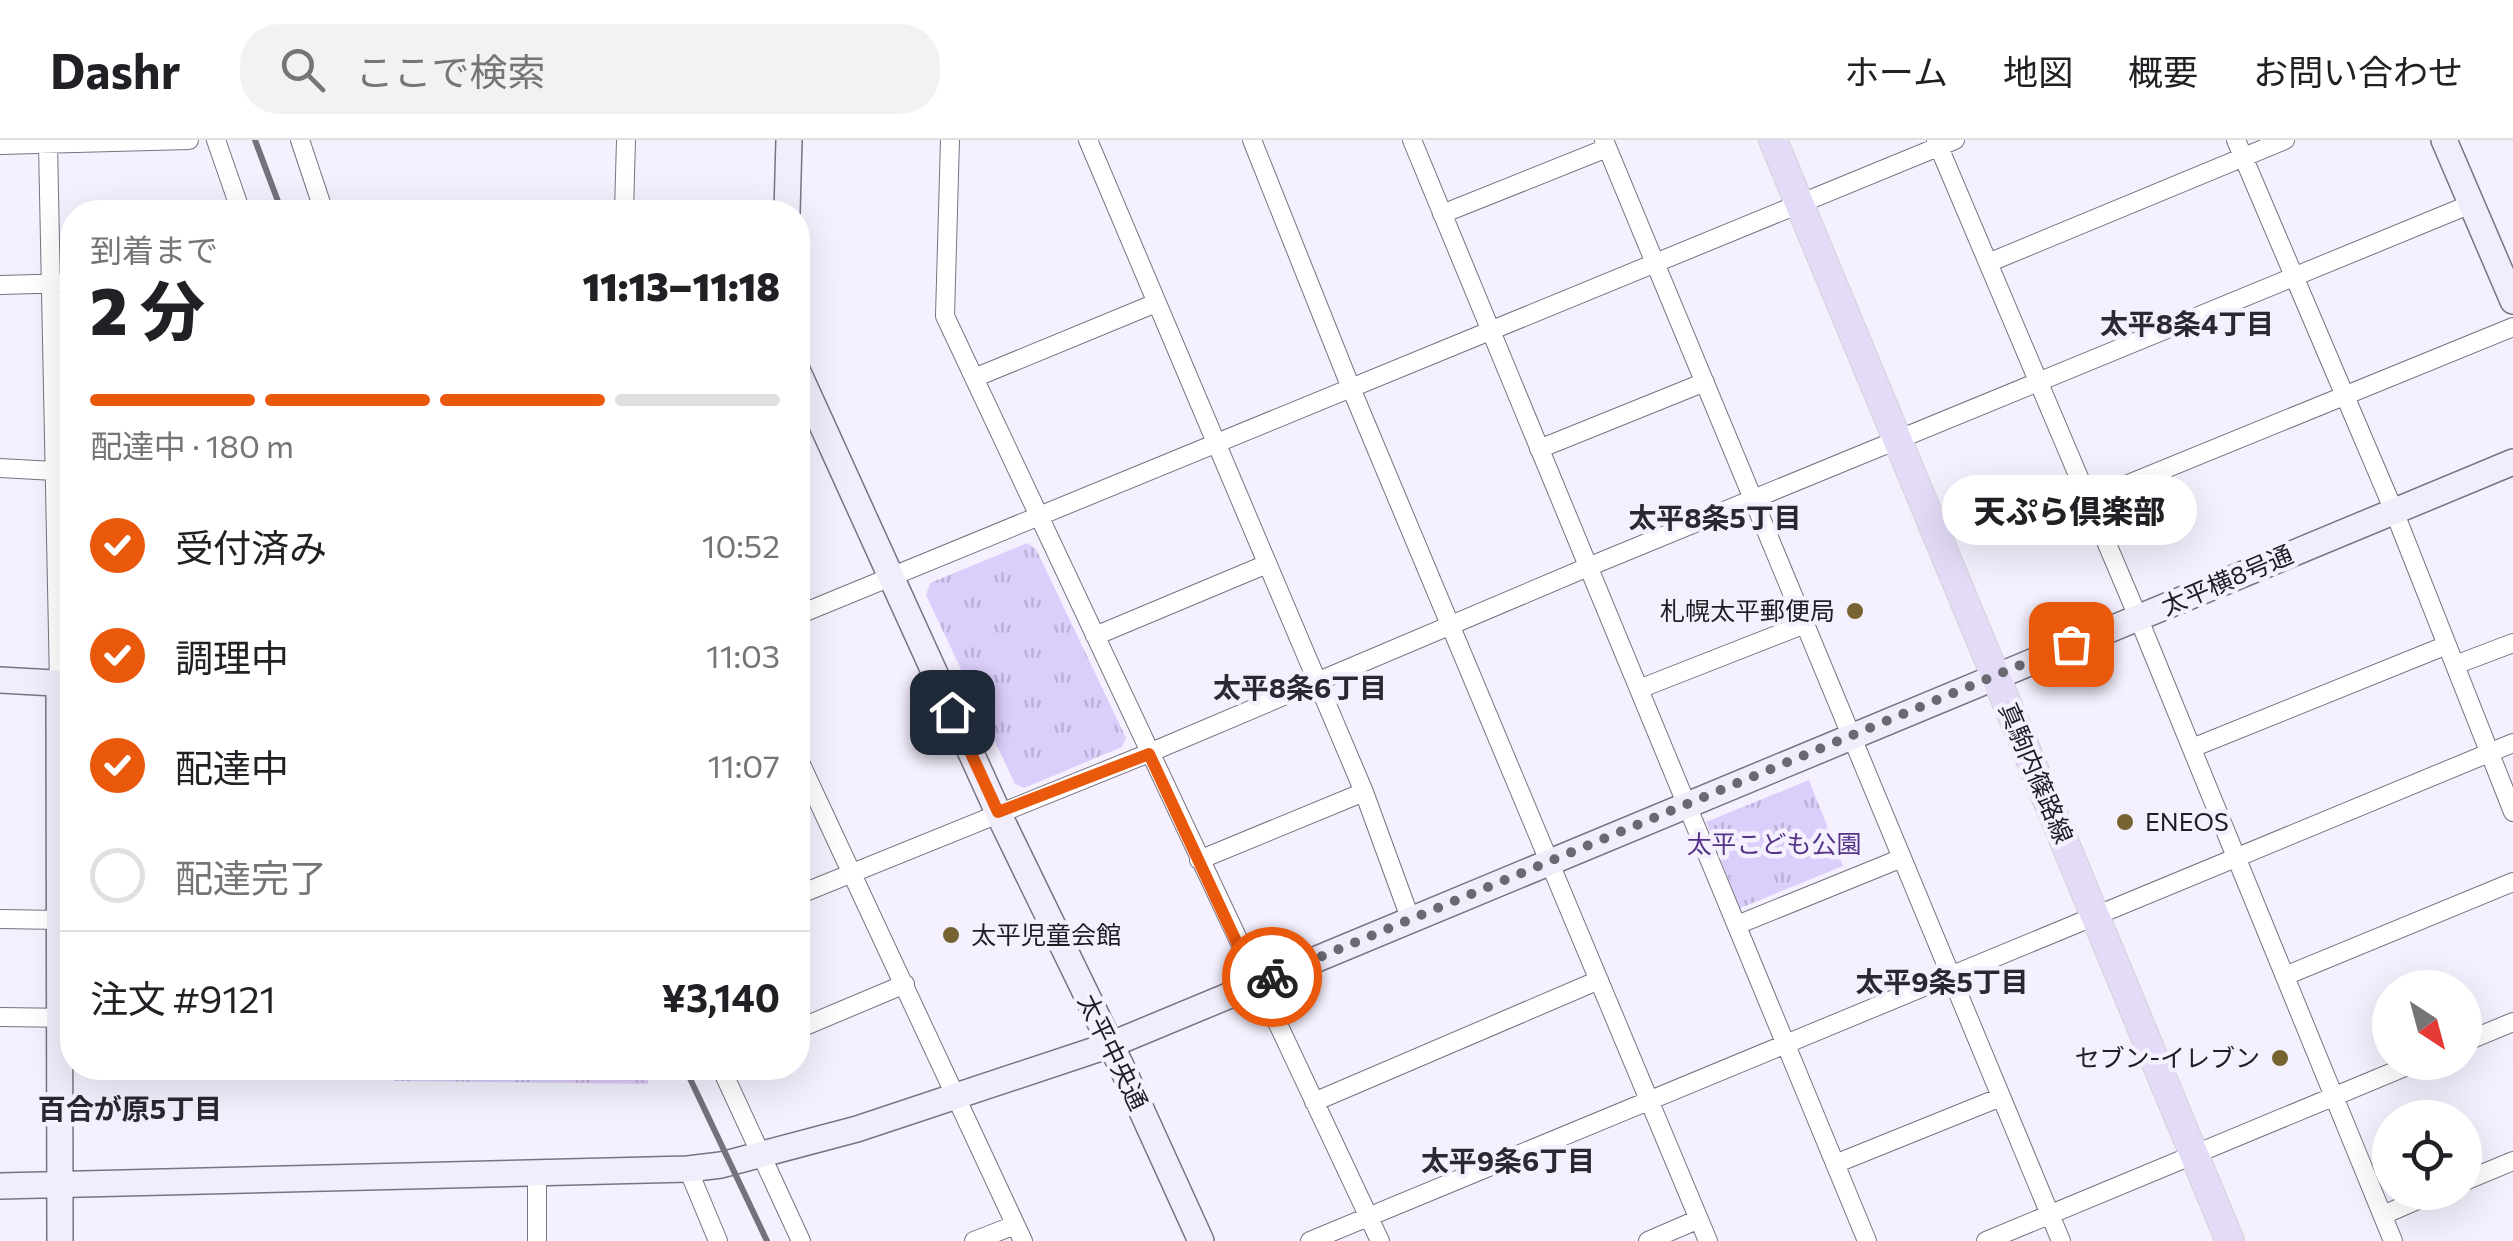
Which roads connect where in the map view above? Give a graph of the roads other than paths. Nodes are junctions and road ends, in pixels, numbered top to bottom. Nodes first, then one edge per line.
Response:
1 (189, 140) edge
2 (216, 140) edge
3 (300, 140) edge
4 (626, 140) edge
5 (789, 140) edge
6 (950, 140) edge
7 (1088, 140) edge
8 (1252, 140) edge
9 (1412, 140) edge
10 (1773, 140) edge
11 (2286, 140) edge
12 (2444, 140) edge
13 (1943, 142) edge
14 (48, 144) junction
15 (1606, 144) edge
16 (0, 146) edge
17 (2240, 148) edge
18 (237, 200) edge
19 (320, 200) edge
20 (624, 200) edge
21 (787, 200) edge
22 (1800, 204) junction
23 (2472, 204) junction
24 (1442, 214) junction
25 (1655, 263) junction
26 (1988, 263) junction
27 (2294, 276) junction
28 (50, 284) junction
29 (60, 284) edge
30 (0, 285) edge
31 (2513, 301) edge
32 (1156, 303) junction
33 (2513, 327) edge
34 (1490, 330) junction
35 (974, 378) junction
36 (1705, 382) junction
37 (2038, 382) junction
38 (1350, 388) junction
39 (2345, 396) junction
40 (810, 399) edge
41 (60, 429) edge
42 (1897, 439) junction
43 (1215, 444) junction
44 (1539, 448) junction
45 (2513, 462) edge
46 (0, 468) edge
47 (60, 472) edge
48 (1753, 500) junction
49 (2089, 500) junction
50 (2394, 511) junction
51 (1038, 518) junction
52 (1266, 564) junction
53 (1588, 567) junction
54 (890, 580) junction
55 (810, 611) edge
56 (2138, 617) junction
57 (1805, 624) junction
58 (1450, 628) junction
59 (1094, 636) junction
60 (2513, 643) edge
61 (2447, 645) junction
62 (2455, 665) junction
63 (1996, 676) junction
64 (0, 680) edge
65 (60, 683) edge
66 (1317, 683) junction
67 (1639, 689) junction
68 (1852, 736) junction
69 (2513, 743) edge
70 (2192, 748) junction
71 (2489, 752) junction
72 (1149, 754) junction
73 (810, 784) edge
74 (1364, 792) junction
75 (1687, 806) junction
76 (998, 812) junction
77 (2513, 812) edge
78 (1902, 858) junction
79 (2237, 858) junction
80 (1198, 860) junction
81 (1550, 862) junction
82 (852, 872) junction
83 (2513, 882) edge
84 (810, 890) edge
85 (2095, 915) junction
86 (1410, 918) junction
87 (0, 920) edge
88 (60, 920) edge
89 (1736, 925) junction
90 (1950, 974) junction
91 (2285, 976) junction
92 (1599, 980) junction
93 (905, 984) junction
94 (1256, 984) junction
95 (0, 1018) edge
96 (60, 1018) edge
97 (2513, 1022) edge
98 (810, 1024) edge
99 (2482, 1035) edge
100 (1786, 1044) junction
101 (1110, 1045) junction
102 (63, 1080) edge
103 (727, 1080) edge
104 (2374, 1080) edge
105 (956, 1096) junction
106 (2001, 1097) junction
107 (2334, 1097) junction
108 (1649, 1101) junction
109 (1314, 1102) junction
110 (761, 1154) junction
111 (2194, 1155) junction
112 (2513, 1161) edge
113 (1835, 1164) junction
114 (688, 1169) junction
115 (2482, 1174) edge
116 (537, 1175) junction
117 (58, 1185) junction
118 (0, 1186) edge
119 (2395, 1210) edge
120 (2050, 1214) junction
121 (2383, 1215) junction
122 (1368, 1218) junction
123 (1698, 1220) junction
124 (1019, 1233) edge
125 (60, 1241) edge
126 (537, 1241) edge
127 (718, 1241) edge
128 (801, 1241) edge
129 (974, 1241) edge
130 (1201, 1241) edge
131 (1310, 1241) edge
132 (1380, 1241) edge
133 (1648, 1241) edge
134 (1708, 1241) edge
135 (1867, 1241) edge
136 (1986, 1241) edge
137 (2061, 1241) edge
138 (2230, 1241) edge
139 (2394, 1241) edge

1 - 14 street
2 - 18 street
3 - 19 street
4 - 20 street
5 - 21 street
6 - 35 street
7 - 32 street
8 - 38 street
9 - 24 street
10 - 22 main road, 真駒内篠路線
11 - 17 street
12 - 23 street
13 - 22 street
13 - 26 street
14 - 16 street
14 - 28 street
15 - 24 street
15 - 25 street
17 - 26 street
17 - 27 street
22 - 25 street
22 - 42 main road, 真駒内篠路線
23 - 27 street
23 - 31 street
24 - 34 street
25 - 34 street
25 - 36 street
26 - 37 street
27 - 37 street
27 - 39 street
28 - 29 street
28 - 30 street
28 - 41 street
32 - 35 street
32 - 43 street
33 - 39 street
34 - 38 street
34 - 44 street
35 - 51 street
36 - 44 street
36 - 48 street
37 - 42 street
37 - 49 street
38 - 43 street
38 - 58 street
39 - 49 street
39 - 50 street
40 - 54 street, 太平中央通
42 - 48 street
42 - 63 main road, 真駒内篠路線
43 - 51 street
43 - 52 street
44 - 53 street
45 - 50 street, 太平横8号通
46 - 47 street
48 - 53 street
48 - 57 street
49 - 56 street
50 - 56 street, 太平横8号通
50 - 61 street
51 - 54 street
51 - 59 street
52 - 59 street
52 - 66 street
53 - 58 street
53 - 67 street
54 - 55 street
54 - 76 street, 太平中央通
56 - 63 street, 太平横8号通
56 - 70 street
57 - 67 street
57 - 68 street
58 - 66 street
58 - 81 street
59 - 72 street
60 - 62 street
61 - 62 street
61 - 70 street
62 - 71 street
63 - 68 street, 太平横8号通
63 - 85 main road, 真駒内篠路線
64 - 65 street
66 - 72 street
66 - 74 street
67 - 75 street
68 - 75 street, 太平横8号通
68 - 78 street
69 - 71 street
70 - 79 street
71 - 77 street
71 - 79 street
72 - 76 street
72 - 80 street
73 - 82 street
74 - 80 street
74 - 86 street
75 - 81 street, 太平横8号通
75 - 89 street
76 - 82 street
76 - 101 street, 太平中央通
78 - 89 street
78 - 90 street
79 - 85 street
79 - 91 street
80 - 94 street
81 - 86 street, 太平横8号通
81 - 92 street
82 - 84 street
82 - 93 street
83 - 91 street
85 - 90 street
85 - 111 main road, 真駒内篠路線
86 - 94 street, 太平横8号通
87 - 88 street
89 - 100 street
90 - 100 street
90 - 106 street
91 - 107 street
92 - 108 street
92 - 109 street
93 - 98 street
93 - 105 street
94 - 101 street, 太平横8号通
94 - 109 street
95 - 96 street
97 - 99 street
100 - 108 street
100 - 113 street
101 - 105 street, 太平横8号通
101 - 130 street, 太平中央通
102 - 117 street
103 - 110 street
104 - 107 street
105 - 110 street, 太平横8号通
105 - 124 street
106 - 113 street
106 - 120 street
107 - 111 street
107 - 121 street
108 - 122 street
108 - 123 street
109 - 122 street
110 - 114 street, 太平横8号通
110 - 128 street
111 - 120 street
111 - 138 main road, 真駒内篠路線
112 - 115 street
113 - 135 street
114 - 116 street, 太平横8号通
114 - 127 street
116 - 117 street, 太平横8号通
116 - 126 street
117 - 118 street, 太平横8号通
117 - 125 street
119 - 121 street
120 - 136 street
120 - 137 street
121 - 139 street
122 - 131 street
122 - 132 street
123 - 133 street
123 - 134 street
124 - 129 street

